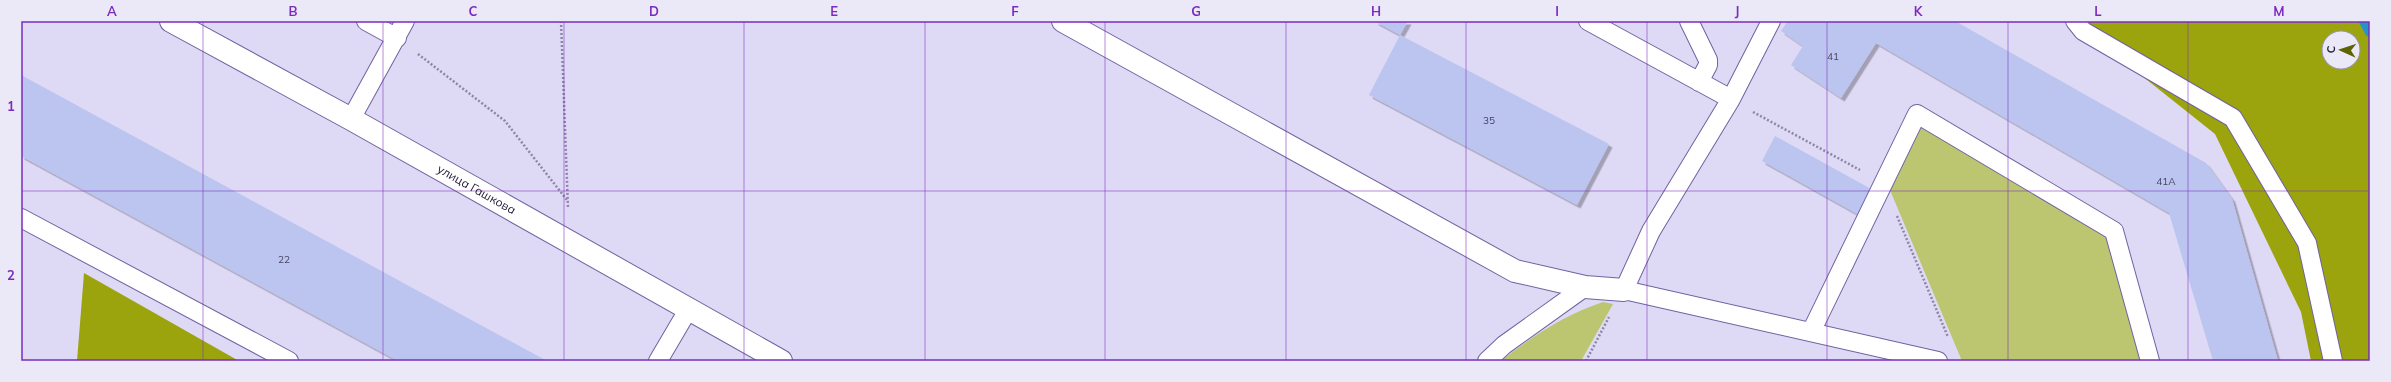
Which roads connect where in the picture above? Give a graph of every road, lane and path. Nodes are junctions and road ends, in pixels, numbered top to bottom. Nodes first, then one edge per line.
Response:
1 (171, 21) edge
2 (366, 21) edge
3 (405, 21) edge
4 (562, 21) edge
5 (1063, 21) edge
6 (1588, 21) edge
7 (1689, 21) edge
8 (1771, 21) edge
9 (2075, 21) edge
10 (397, 38) junction
11 (1699, 82) junction
12 (1730, 99) junction
13 (351, 119) junction
14 (567, 200) junction
15 (21, 218) edge
16 (569, 242) junction
17 (1584, 287) junction
18 (1624, 290) junction
19 (688, 310) junction
20 (1812, 332) junction
21 (289, 361) edge
22 (658, 361) edge
23 (781, 361) edge
24 (1487, 361) edge
25 (1586, 361) edge
26 (1938, 361) edge
27 (2150, 361) edge
28 (2333, 361) edge

1 - 13 street, улица Гашкова
2 - 10 lane
3 - 10 lane
4 - 14 path
5 - 17 street
6 - 11 lane
7 - 11 lane
8 - 12 lane
9 - 28 lane
10 - 13 lane
10 - 14 path
11 - 12 lane
12 - 18 lane
13 - 16 street, улица Гашкова
14 - 16 path
15 - 21 lane
16 - 19 street, улица Гашкова
17 - 18 street
17 - 24 lane
18 - 20 lane
18 - 25 path
19 - 22 lane
19 - 23 street, улица Гашкова
20 - 26 lane
20 - 27 lane

